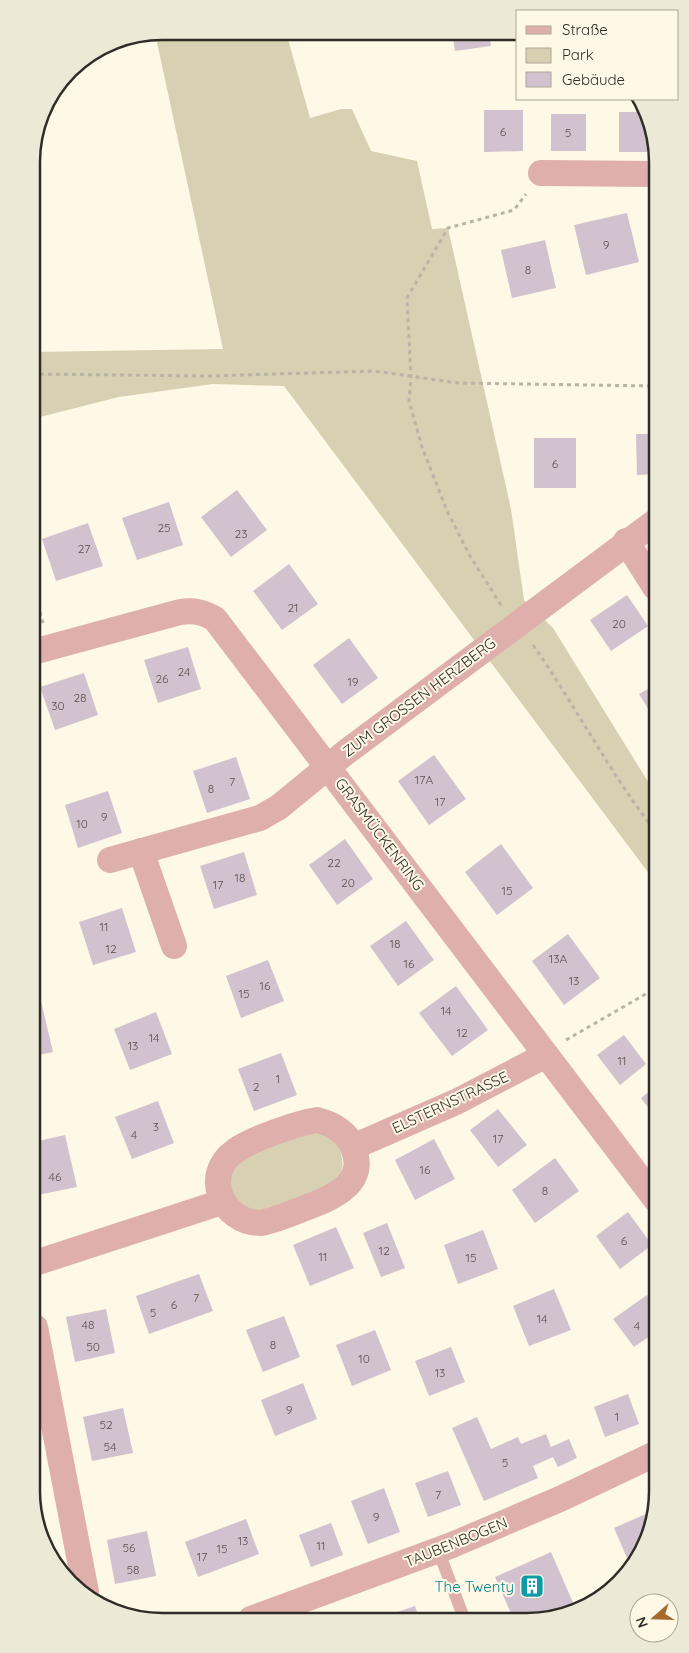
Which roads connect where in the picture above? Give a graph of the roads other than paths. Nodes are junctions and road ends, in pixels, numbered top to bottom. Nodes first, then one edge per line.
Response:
1 (541, 173) road end
2 (649, 174) edge
3 (649, 525) edge
4 (626, 541) junction
5 (649, 577) edge
6 (42, 650) edge
7 (329, 767) junction
8 (141, 851) junction
9 (110, 860) dead end
10 (174, 946) dead end
11 (555, 1048) junction
12 (353, 1147) junction
13 (649, 1189) edge
14 (222, 1202) junction
15 (40, 1261) edge
16 (40, 1353) edge
17 (649, 1457) edge
18 (438, 1550) junction
19 (85, 1585) edge
20 (267, 1613) edge
21 (462, 1613) edge

1 - 2 street
3 - 4 street, ZUM GROSSEN HERZBERG
4 - 5 street
4 - 7 street, ZUM GROSSEN HERZBERG
6 - 7 street, GRASMÜCKENRING
7 - 8 street, ZUM GROSSEN HERZBERG
7 - 11 street, GRASMÜCKENRING
8 - 9 street, ZUM GROSSEN HERZBERG
8 - 10 street
11 - 12 street, ELSTERNSTRASSE
11 - 13 street, GRASMÜCKENRING
12 - 14 street
12 - 14 street
14 - 15 street
16 - 19 street
17 - 18 street, TAUBENBOGEN
18 - 20 street, TAUBENBOGEN
18 - 21 lane

